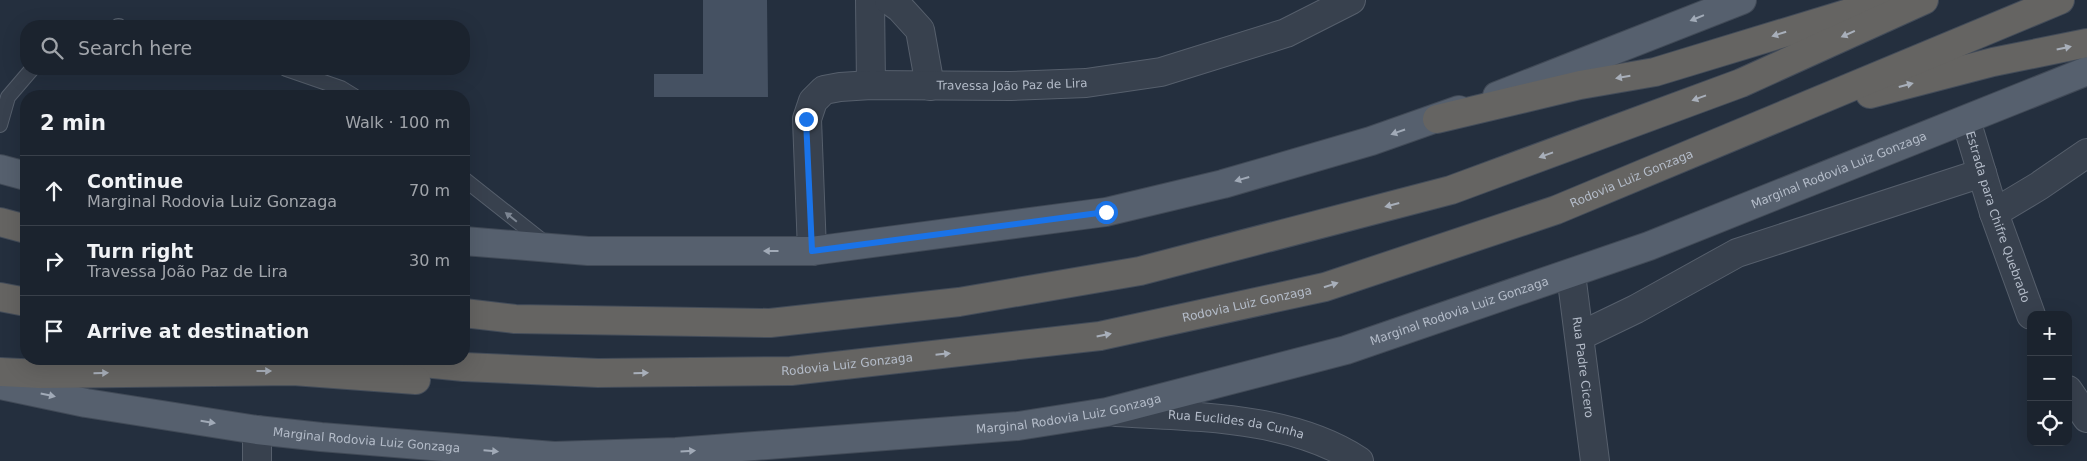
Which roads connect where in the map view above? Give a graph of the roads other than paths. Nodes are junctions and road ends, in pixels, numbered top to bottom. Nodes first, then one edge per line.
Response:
1 (870, 0) edge
2 (889, 0) edge
3 (1351, 0) edge
4 (1742, 0) edge
5 (1893, 0) edge
6 (1924, 0) edge
7 (2060, 0) edge
8 (2087, 43) edge
9 (2087, 71) edge
10 (27, 75) edge
11 (303, 75) edge
12 (871, 85) junction
13 (930, 86) junction
14 (344, 90) edge
15 (1436, 119) junction
16 (1774, 119) junction
17 (1966, 120) junction
18 (0, 125) edge
19 (2087, 153) edge
20 (0, 169) edge
21 (1982, 173) junction
22 (20, 174) edge
23 (470, 184) edge
24 (1994, 213) junction
25 (0, 222) edge
26 (20, 227) edge
27 (470, 241) edge
28 (0, 242) edge
29 (20, 247) edge
30 (549, 247) junction
31 (812, 251) junction
32 (1571, 274) junction
33 (0, 297) edge
34 (20, 301) edge
35 (2030, 311) edge
36 (470, 314) edge
37 (1580, 336) junction
38 (444, 365) edge
39 (0, 372) edge
40 (598, 373) junction
41 (0, 385) edge
42 (2072, 396) edge
43 (1107, 412) junction
44 (2087, 418) edge
45 (257, 430) junction
46 (599, 458) edge
47 (554, 459) edge
48 (257, 461) edge
49 (1359, 461) edge
50 (1595, 461) edge

1 - 12 street
2 - 13 street
3 - 13 street, Travessa João Paz de Lira
4 -> 15 main road
5 -> 15 highway
6 -> 36 highway
7 - 16 highway, Rodovia Luiz Gonzaga
16 -> 8 highway
9 - 17 main road, Marginal Rodovia Luiz Gonzaga
10 - 18 lane
11 - 14 lane
12 - 13 street, Travessa João Paz de Lira
12 - 31 street, Travessa João Paz de Lira
15 -> 31 main road
40 -> 16 highway, Rodovia Luiz Gonzaga
17 - 21 street, Estrada para Chifre Quebrado
17 - 32 main road, Marginal Rodovia Luiz Gonzaga
19 - 24 street
20 - 22 main road
21 - 24 street, Estrada para Chifre Quebrado
21 - 37 street
30 -> 23 lane
24 - 35 street, Estrada para Chifre Quebrado
25 - 26 highway
27 - 30 main road
28 - 29 highway
31 -> 30 main road
32 - 37 street, Rua Padre Cicero
32 - 43 main road, Marginal Rodovia Luiz Gonzaga
33 - 34 highway
37 - 50 street, Rua Padre Cicero
38 - 40 highway, Rodovia Luiz Gonzaga
39 -> 40 highway
41 -> 45 main road, Marginal Rodovia Luiz Gonzaga
42 - 44 street
46 -> 43 main road, Marginal Rodovia Luiz Gonzaga
43 - 49 street, Rua Euclides da Cunha
45 -> 47 main road, Marginal Rodovia Luiz Gonzaga
45 - 48 street
46 - 47 main road, Marginal Rodovia Luiz Gonzaga

